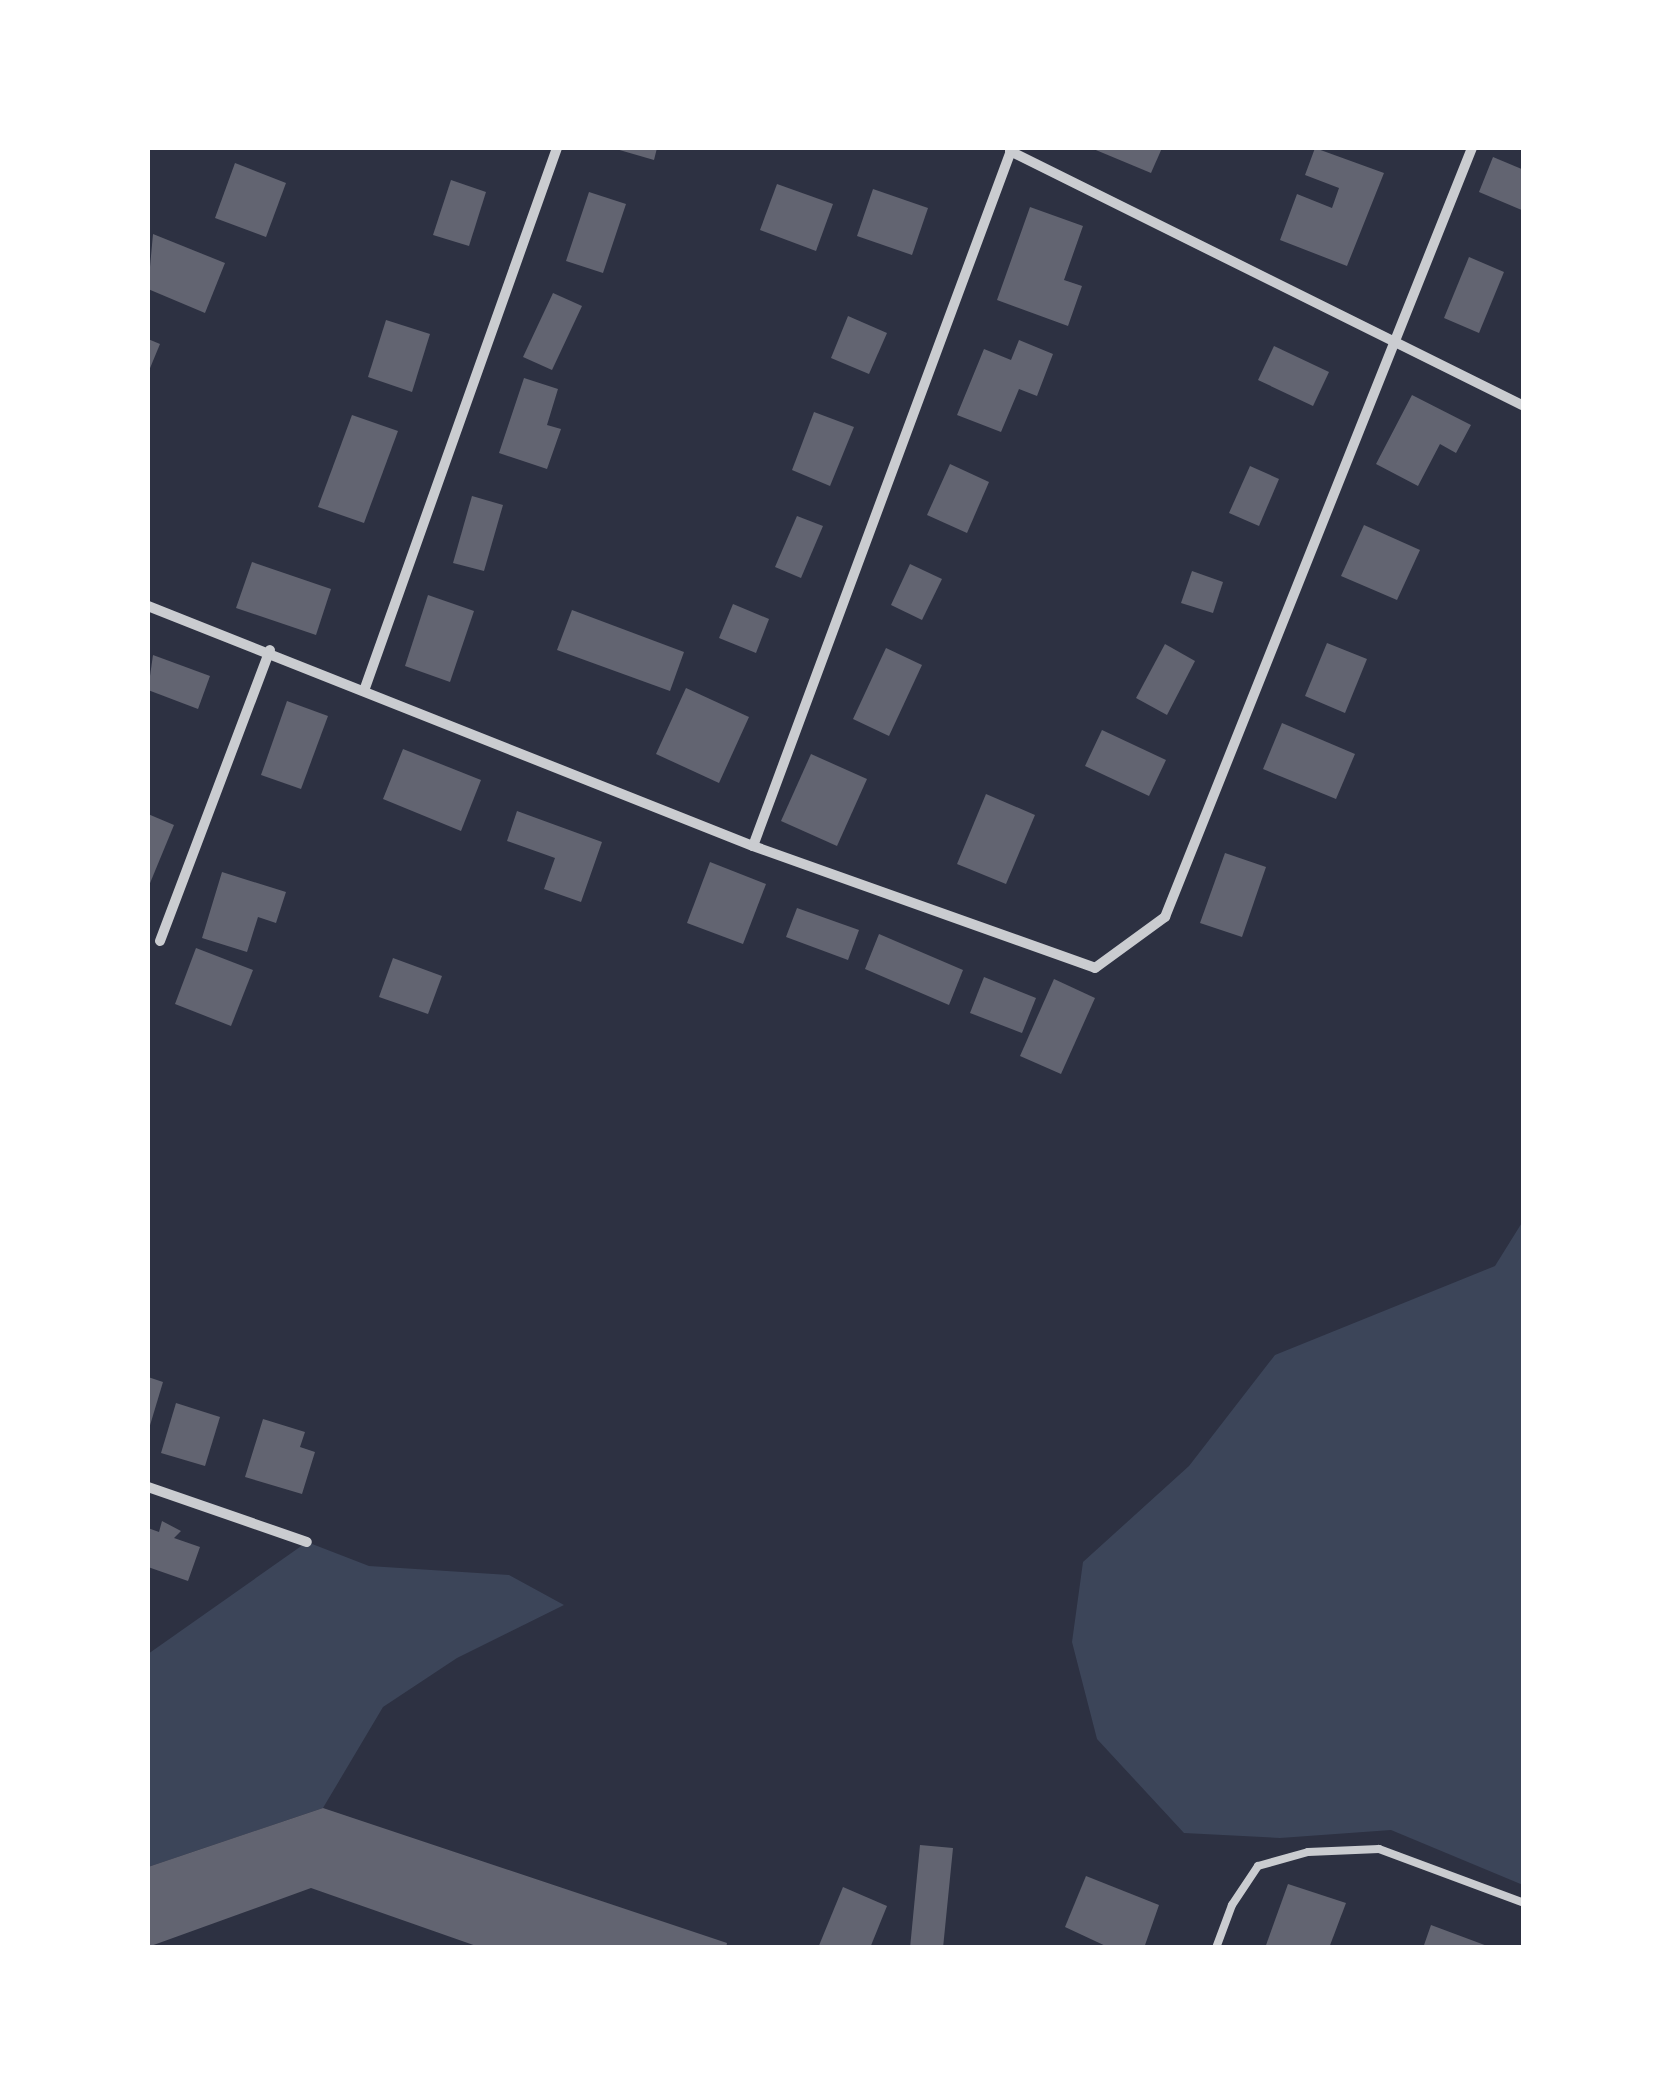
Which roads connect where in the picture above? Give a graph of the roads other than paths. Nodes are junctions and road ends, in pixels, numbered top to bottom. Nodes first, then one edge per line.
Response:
1 (557, 148) edge
2 (1472, 148) edge
3 (1011, 149) edge
4 (1396, 340) junction
5 (1524, 406) edge
6 (148, 606) edge
7 (270, 650) junction
8 (365, 688) junction
9 (754, 846) junction
10 (160, 940) dead end
11 (148, 1487) edge
12 (307, 1542) dead end
13 (1524, 1903) edge
14 (1216, 1948) edge

1 - 8 street
2 - 4 street
3 - 4 street
3 - 9 street
4 - 5 street
4 - 9 street
6 - 7 street
7 - 8 street
7 - 10 street
8 - 9 street
11 - 12 street
13 - 14 lane

